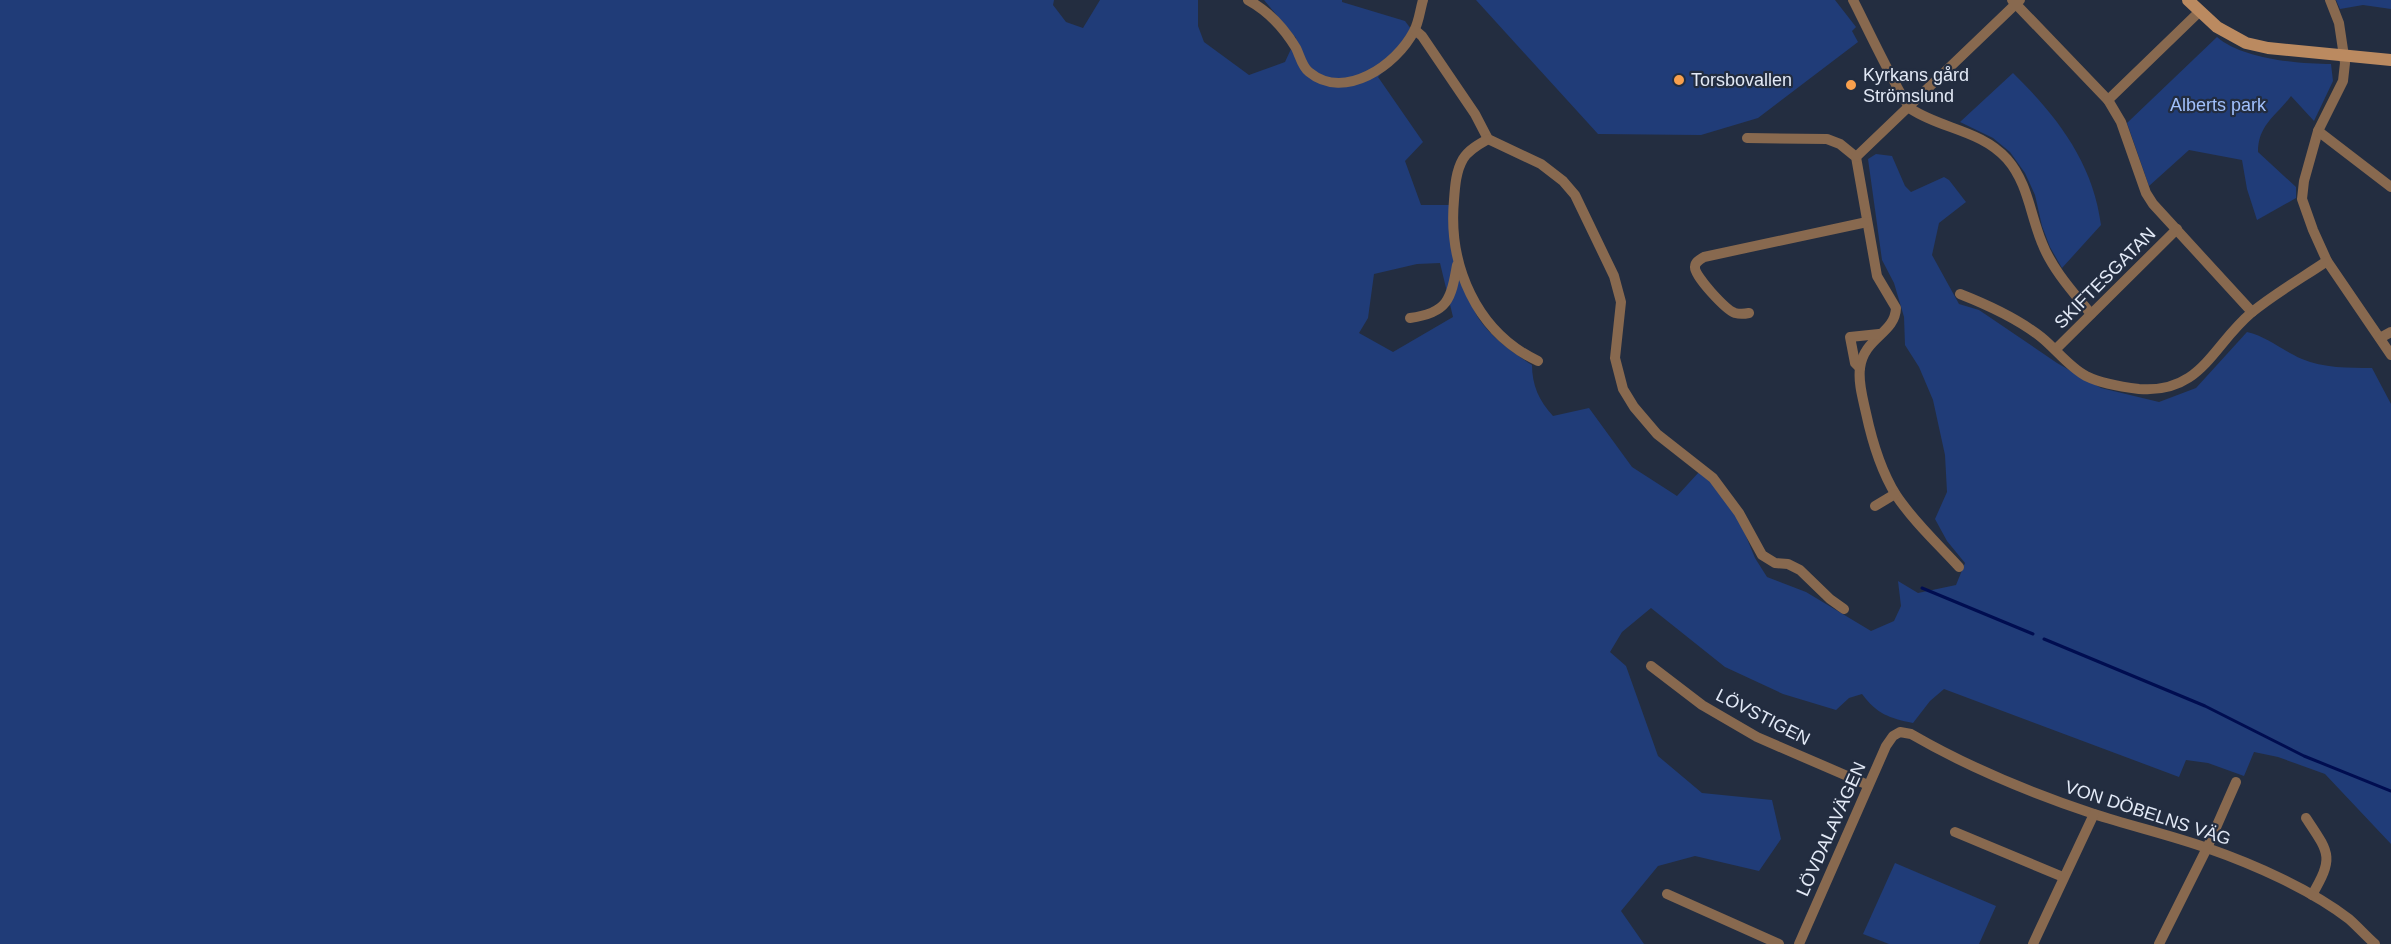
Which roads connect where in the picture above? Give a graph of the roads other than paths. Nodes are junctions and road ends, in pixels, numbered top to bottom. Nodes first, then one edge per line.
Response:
1 (1248, 0) edge
2 (1422, 0) edge
3 (1853, 0) edge
4 (2188, 0) edge
5 (2330, 0) edge
6 (2016, 1) edge
7 (2199, 12) junction
8 (1415, 30) junction
9 (2344, 55) junction
10 (2391, 60) edge
11 (2108, 100) junction
12 (1908, 107) junction
13 (2318, 131) junction
14 (1747, 138) dead end
15 (1488, 139) junction
16 (1856, 157) junction
17 (2391, 187) edge
18 (1868, 222) junction
19 (2177, 230) junction
20 (1458, 260) junction
21 (2327, 261) junction
22 (1960, 294) dead end
23 (2252, 312) junction
24 (1749, 313) dead end
25 (2091, 314) junction
26 (1410, 318) dead end
27 (2391, 332) edge
28 (1879, 334) junction
29 (2380, 338) junction
30 (2056, 349) junction
31 (2391, 355) edge
32 (1538, 361) dead end
33 (1860, 368) junction
34 (1895, 494) junction
35 (1875, 506) dead end
36 (1959, 567) dead end
37 (1844, 609) dead end
38 (1651, 666) dead end
39 (1900, 732) joint
40 (2236, 782) dead end
41 (1868, 785) junction
42 (2094, 814) junction
43 (2306, 818) dead end
44 (1954, 832) dead end
45 (2207, 848) junction
46 (2063, 878) junction
47 (1667, 894) dead end
48 (2312, 896) junction
49 (1779, 944) edge
50 (1799, 944) edge
51 (2033, 944) edge
52 (2159, 944) edge
53 (2375, 944) edge

1 - 8 street
2 - 8 street
3 - 12 street
4 - 7 street
5 - 9 street
6 - 11 street
6 - 12 street
7 - 9 street
7 - 11 street
8 - 15 street
9 - 10 street
9 - 13 street
11 - 19 street
12 - 16 street
12 - 25 street
13 - 17 street
13 - 21 street
14 - 16 street
15 - 20 street
15 - 37 street
16 - 18 street
18 - 24 street
18 - 28 street
19 - 23 street
19 - 25 street, SKIFTESGATAN
20 - 26 street
20 - 32 street
21 - 23 street
21 - 29 street
22 - 30 street
23 - 30 street
25 - 30 street, SKIFTESGATAN
27 - 29 street
28 - 33 street
28 - 33 street
29 - 31 street
33 - 34 street
34 - 35 street
34 - 36 street
38 - 41 street, LÖVSTIGEN
39 - 41 street, LÖVDALAVÄGEN
39 - 42 street, VON DÖBELNS VÄG
40 - 45 street
41 - 50 street, LÖVDALAVÄGEN
42 - 45 street, VON DÖBELNS VÄG
42 - 46 street
43 - 48 street
44 - 46 street
45 - 48 street, VON DÖBELNS VÄG
45 - 52 street
46 - 51 street
47 - 49 street
48 - 53 street, VON DÖBELNS VÄG

